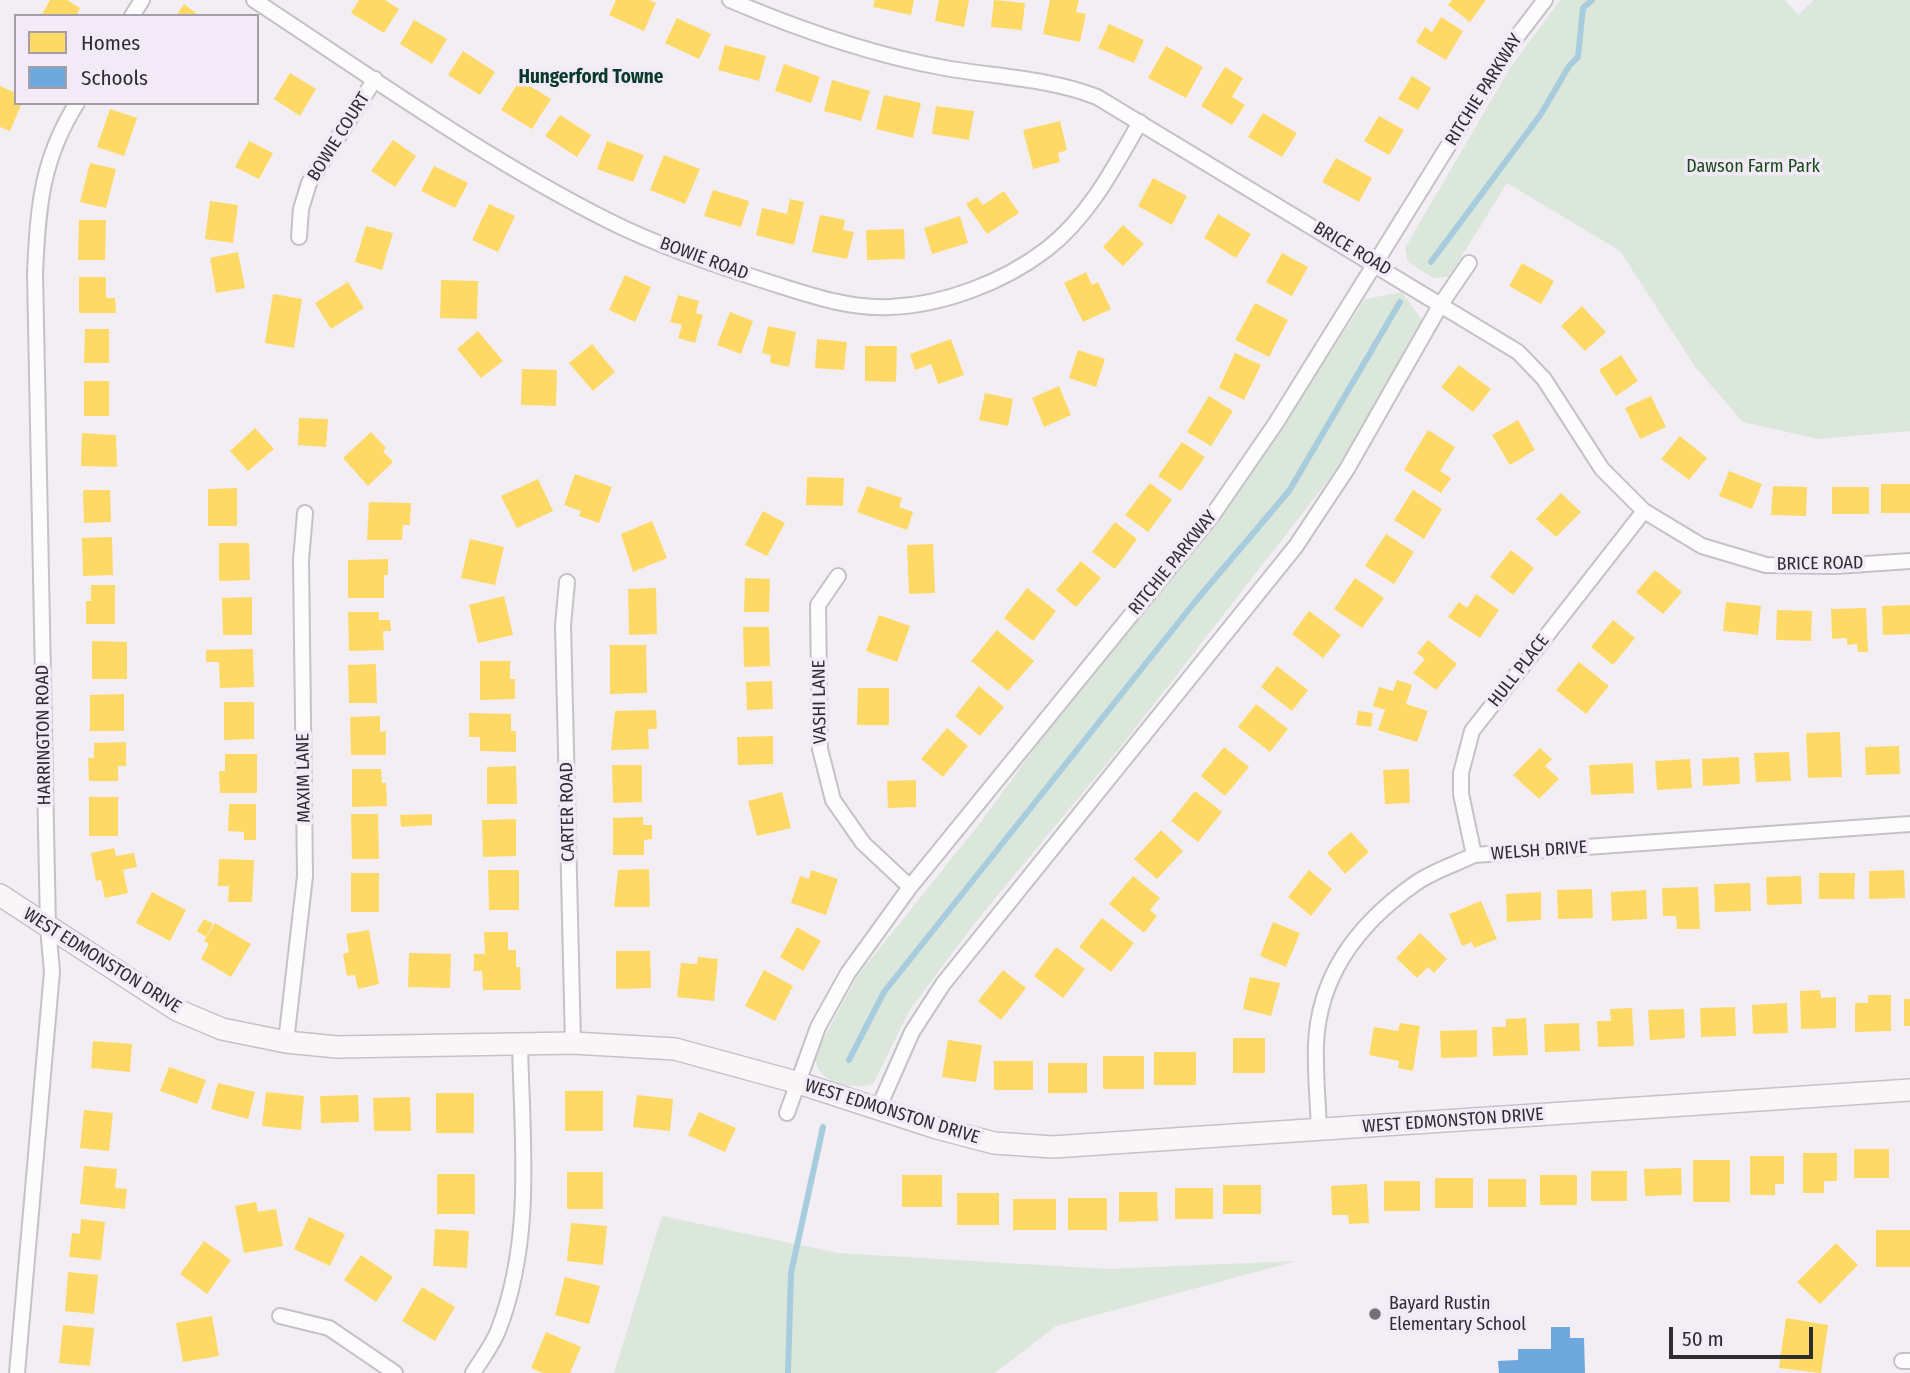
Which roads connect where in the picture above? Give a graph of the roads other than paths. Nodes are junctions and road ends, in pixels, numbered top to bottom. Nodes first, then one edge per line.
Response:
1 (254, 0) edge
2 (730, 0) edge
3 (1545, 0) edge
4 (375, 79) junction
5 (76, 105) edge
6 (1140, 122) junction
7 (299, 237) dead end
8 (1469, 263) dead end
9 (1376, 264) junction
10 (1441, 304) junction
11 (1644, 511) junction
12 (305, 513) dead end
13 (1910, 561) edge
14 (838, 576) dead end
15 (567, 582) dead end
16 (1910, 824) edge
17 (1474, 855) junction
18 (910, 887) junction
19 (0, 895) edge
20 (48, 928) junction
21 (286, 1042) junction
22 (573, 1043) junction
23 (520, 1044) junction
24 (799, 1083) junction
25 (1910, 1090) edge
26 (878, 1109) junction
27 (788, 1113) dead end
28 (1320, 1130) junction
29 (280, 1316) dead end
30 (17, 1373) edge
31 (395, 1373) edge
32 (473, 1373) edge

1 - 4 street, BOWIE ROAD
2 - 6 street, BRICE ROAD
3 - 9 street, RITCHIE PARKWAY
4 - 6 street, BOWIE ROAD
4 - 7 street, BOWIE COURT
5 - 20 street, HARRINGTON ROAD
6 - 9 street, BRICE ROAD
8 - 10 street
9 - 10 street, BRICE ROAD
9 - 18 street, RITCHIE PARKWAY
10 - 11 street, BRICE ROAD
10 - 26 street
11 - 13 street, BRICE ROAD
11 - 17 street, HULL PLACE
12 - 21 street, MAXIM LANE
14 - 18 street, VASHI LANE
15 - 22 street, CARTER ROAD
16 - 17 street, WELSH DRIVE
17 - 28 street, WELSH DRIVE
18 - 24 street, RITCHIE PARKWAY
19 - 20 street, WEST EDMONSTON DRIVE
20 - 21 street, WEST EDMONSTON DRIVE
20 - 30 street, HARRINGTON ROAD
21 - 23 street, WEST EDMONSTON DRIVE
22 - 23 street, WEST EDMONSTON DRIVE
22 - 24 street, WEST EDMONSTON DRIVE
23 - 32 street
24 - 26 street, WEST EDMONSTON DRIVE
24 - 27 street, RITCHIE PARKWAY
25 - 28 street, WEST EDMONSTON DRIVE
26 - 28 street, WEST EDMONSTON DRIVE
29 - 31 street

